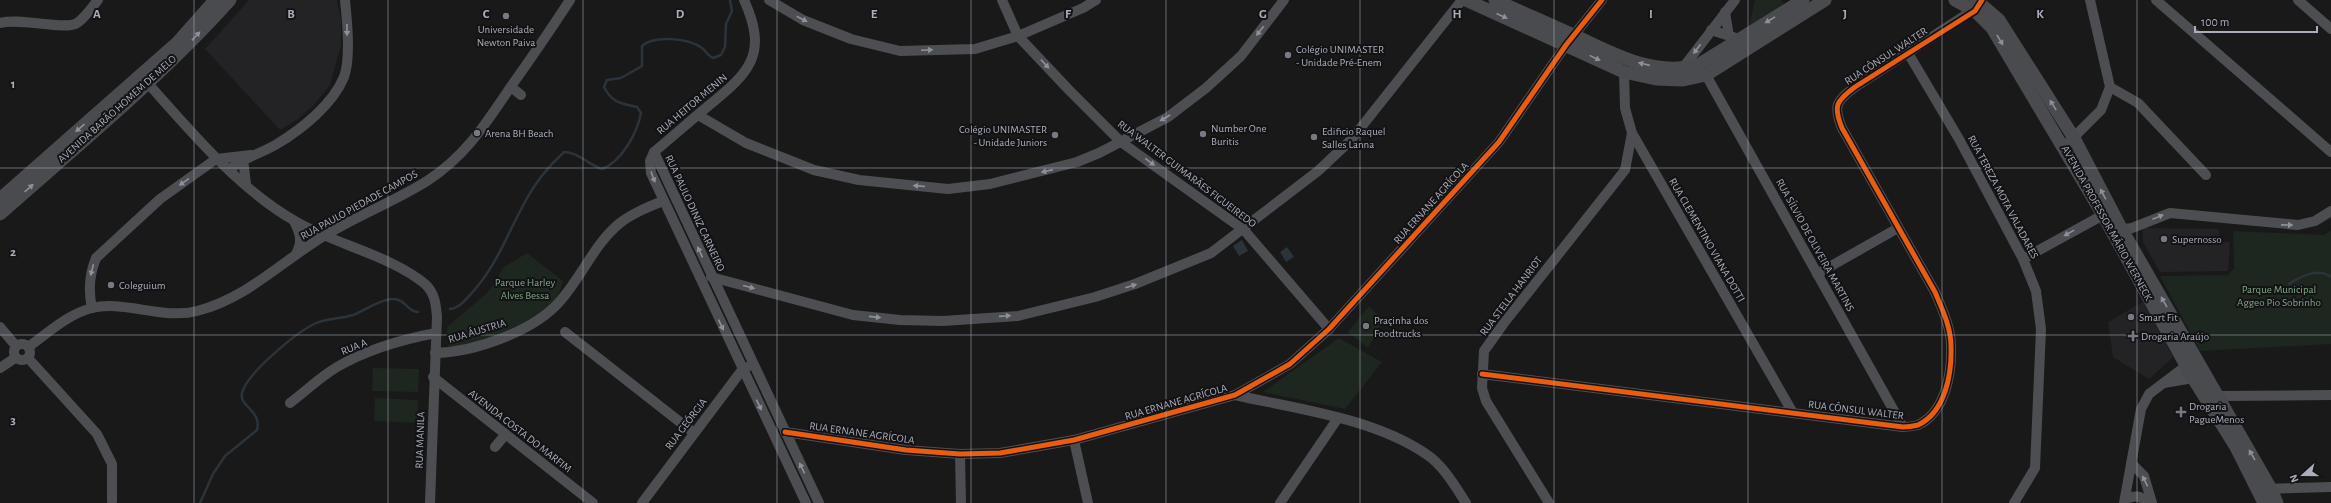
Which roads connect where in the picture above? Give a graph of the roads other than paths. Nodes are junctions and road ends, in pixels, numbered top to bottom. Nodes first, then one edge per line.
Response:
1 (98, 0) edge
2 (215, 0) edge
3 (230, 0) edge
4 (345, 0) edge
5 (570, 0) edge
6 (769, 0) edge
7 (1002, 0) edge
8 (1096, 0) edge
9 (1284, 0) edge
10 (1462, 0) edge
11 (1466, 0) edge
12 (1495, 0) edge
13 (1602, 0) edge
14 (1735, 0) edge
15 (1803, 0) edge
16 (1825, 0) edge
17 (1955, 0) edge
18 (2090, 0) edge
19 (2156, 0) edge
20 (2298, 0) edge
21 (747, 2) edge
22 (1978, 3) edge
23 (1725, 12) junction
24 (557, 20) junction
25 (0, 23) edge
26 (567, 25) dead end
27 (2331, 29) edge
28 (1712, 30) junction
29 (1018, 36) junction
30 (1734, 38) junction
31 (1571, 40) junction
32 (1908, 54) junction
33 (1733, 58) junction
34 (1682, 69) junction
35 (1624, 72) junction
36 (1706, 75) junction
37 (144, 79) junction
38 (511, 87) junction
39 (2110, 87) junction
40 (521, 95) dead end
41 (698, 114) junction
42 (1632, 133) junction
43 (2074, 138) junction
44 (1121, 142) junction
45 (2064, 147) junction
46 (654, 152) junction
47 (2331, 152) edge
48 (247, 157) junction
49 (216, 160) junction
50 (229, 170) junction
51 (2206, 175) dead end
52 (246, 184) junction
53 (0, 199) edge
54 (663, 201) junction
55 (2331, 210) edge
56 (0, 214) edge
57 (2103, 215) junction
58 (294, 221) junction
59 (1898, 228) junction
60 (1244, 230) junction
61 (2117, 230) junction
62 (323, 236) junction
63 (296, 254) junction
64 (2023, 258) junction
65 (1817, 274) junction
66 (711, 277) junction
67 (92, 308) junction
68 (0, 327) edge
69 (1329, 329) junction
70 (565, 332) dead end
71 (436, 333) junction
72 (16, 346) junction
73 (28, 347) junction
74 (435, 353) junction
75 (15, 358) junction
76 (28, 358) junction
77 (753, 362) junction
78 (2186, 366) junction
79 (0, 368) edge
80 (742, 370) junction
81 (2204, 372) junction
82 (1482, 374) junction
83 (433, 377) junction
84 (2192, 378) junction
85 (2162, 383) junction
86 (1236, 395) junction
87 (2331, 395) edge
88 (2219, 396) junction
89 (290, 403) dead end
90 (1793, 413) junction
91 (1338, 418) junction
92 (1903, 427) junction
93 (785, 432) junction
94 (694, 433) junction
95 (504, 435) junction
96 (1074, 440) junction
97 (495, 447) dead end
98 (960, 454) junction
99 (2131, 463) junction
100 (2331, 487) edge
101 (2258, 489) junction
102 (2272, 489) junction
103 (112, 501) dead end
104 (2125, 501) edge
105 (430, 503) edge
106 (593, 503) edge
107 (642, 503) edge
108 (806, 503) edge
109 (819, 503) edge
110 (961, 503) edge
111 (1088, 503) edge
112 (1280, 503) edge
113 (1466, 503) edge
114 (1549, 503) edge
115 (2014, 503) edge
116 (2148, 503) edge
117 (2152, 503) edge
118 (2264, 503) edge
119 (2277, 503) edge

1 - 25 street
2 - 37 main road, AVENIDA BARÃO HOMEM DE MELO
37 -> 3 main road, AVENIDA BARÃO HOMEM DE MELO
4 -> 48 street
5 - 24 street, RUA PAULO PIEDADE CAMPOS
6 -> 29 street
7 - 29 street, RUA WALTER GUIMARÃES FIGUEIREDO
8 - 29 street
9 -> 44 street
10 - 60 street
11 -> 31 main road
12 - 31 main road
13 - 31 street, RUA ERNANE AGRÍCOLA
14 - 23 street
15 -> 30 main road
16 - 33 main road
17 - 22 main road, AVENIDA PROFESSOR MÁRIO WERNECK
18 - 39 street
19 - 47 street
20 - 27 street
21 - 41 street, RUA HEITOR MENIN
22 - 32 street, RUA CÔNSUL WALTER
43 -> 22 main road, AVENIDA PROFESSOR MÁRIO WERNECK
22 -> 45 main road, AVENIDA PROFESSOR MÁRIO WERNECK
23 - 28 street
23 - 30 street
24 - 26 street
24 - 38 street, RUA PAULO PIEDADE CAMPOS
28 - 30 street
28 -> 34 street
29 -> 44 street, RUA WALTER GUIMARÃES FIGUEIREDO
30 - 33 main road
30 - 34 main road
34 -> 31 main road
31 -> 35 main road
31 - 69 street, RUA ERNANE AGRÍCOLA
32 - 59 street, RUA CÔNSUL WALTER
32 - 64 street, RUA TEREZA MOTA VALADARES
33 - 36 main road
35 - 36 main road
35 - 42 street, RUA CLEMENTINO VIANA DOTTI
36 - 65 street, RUA SÍLVIO DE OLIVEIRA MARTINS
37 - 49 street
37 -> 53 main road, AVENIDA BARÃO HOMEM DE MELO
56 -> 37 main road, AVENIDA BARÃO HOMEM DE MELO
38 - 40 street
38 - 62 street, RUA PAULO PIEDADE CAMPOS
39 - 43 street
39 - 51 street
44 -> 41 street
41 - 46 street, RUA HEITOR MENIN
42 - 82 street, RUA STELLA HANRIOT
42 - 90 street, RUA CLEMENTINO VIANA DOTTI
43 - 45 street
61 -> 43 main road, AVENIDA PROFESSOR MÁRIO WERNECK
44 -> 60 street, RUA WALTER GUIMARÃES FIGUEIREDO
45 - 57 main road, AVENIDA PROFESSOR MÁRIO WERNECK
46 -> 54 street, RUA PAULO DINIZ CARNEIRO
66 -> 46 street, RUA PAULO DINIZ CARNEIRO
48 - 49 street
48 - 50 street
48 - 52 street
49 - 50 street
49 -> 67 street
50 - 52 street
52 - 58 street
54 - 74 street, RUA ÁUSTRIA
54 -> 80 street, RUA PAULO DINIZ CARNEIRO
61 -> 55 street
57 - 61 main road, AVENIDA PROFESSOR MÁRIO WERNECK
57 -> 64 street
58 - 62 street
58 - 63 street
59 - 65 street
59 - 92 street, RUA CÔNSUL WALTER
66 -> 60 street
60 - 69 street, RUA WALTER GUIMARÃES FIGUEIREDO
61 - 78 main road, AVENIDA PROFESSOR MÁRIO WERNECK
81 -> 61 main road, AVENIDA PROFESSOR MÁRIO WERNECK
62 - 63 street, RUA PAULO PIEDADE CAMPOS
62 - 71 street, RUA MANILA
63 - 67 street, RUA PAULO PIEDADE CAMPOS
64 - 115 street, RUA TEREZA MOTA VALADARES
65 - 92 street, RUA SÍLVIO DE OLIVEIRA MARTINS
66 - 77 street, RUA PAULO DINIZ CARNEIRO
67 - 73 street, RUA PAULO PIEDADE CAMPOS
68 - 72 street
69 - 86 street, RUA ERNANE AGRÍCOLA
70 - 94 street
71 - 74 street, RUA MANILA
71 - 89 street, RUA A
72 - 73 street
72 - 75 street
73 - 76 street
74 - 83 street, RUA MANILA
75 - 76 street
75 - 79 street
76 - 103 street
77 - 80 street, RUA GEÓRGIA
77 - 93 street, RUA PAULO DINIZ CARNEIRO
78 - 84 main road, AVENIDA PROFESSOR MÁRIO WERNECK
78 - 85 street
80 - 94 street, RUA GEÓRGIA
80 -> 108 street, RUA PAULO DINIZ CARNEIRO
81 - 84 street
81 - 88 main road, AVENIDA PROFESSOR MÁRIO WERNECK
82 - 90 street, RUA CÔNSUL WALTER
82 - 114 street, RUA STELLA HANRIOT
83 - 95 street, AVENIDA COSTA DO MARFIM
83 - 105 street, RUA MANILA
84 - 85 street
84 - 101 main road, AVENIDA PROFESSOR MÁRIO WERNECK
85 - 99 street
86 - 91 street
86 - 96 street, RUA ERNANE AGRÍCOLA
87 - 88 street
102 -> 88 main road, AVENIDA PROFESSOR MÁRIO WERNECK
90 - 92 street, RUA CÔNSUL WALTER
91 - 112 street
91 - 113 street
93 - 98 street, RUA ERNANE AGRÍCOLA
109 -> 93 street, RUA PAULO DINIZ CARNEIRO
94 - 107 street, RUA GEÓRGIA
95 - 97 street
95 - 106 street, AVENIDA COSTA DO MARFIM
96 - 98 street, RUA ERNANE AGRÍCOLA
96 - 111 street
98 - 110 street
99 - 104 street
117 -> 99 street
100 - 102 street
101 - 102 street
101 - 118 main road, AVENIDA PROFESSOR MÁRIO WERNECK
102 - 119 main road, AVENIDA PROFESSOR MÁRIO WERNECK
104 - 116 street

